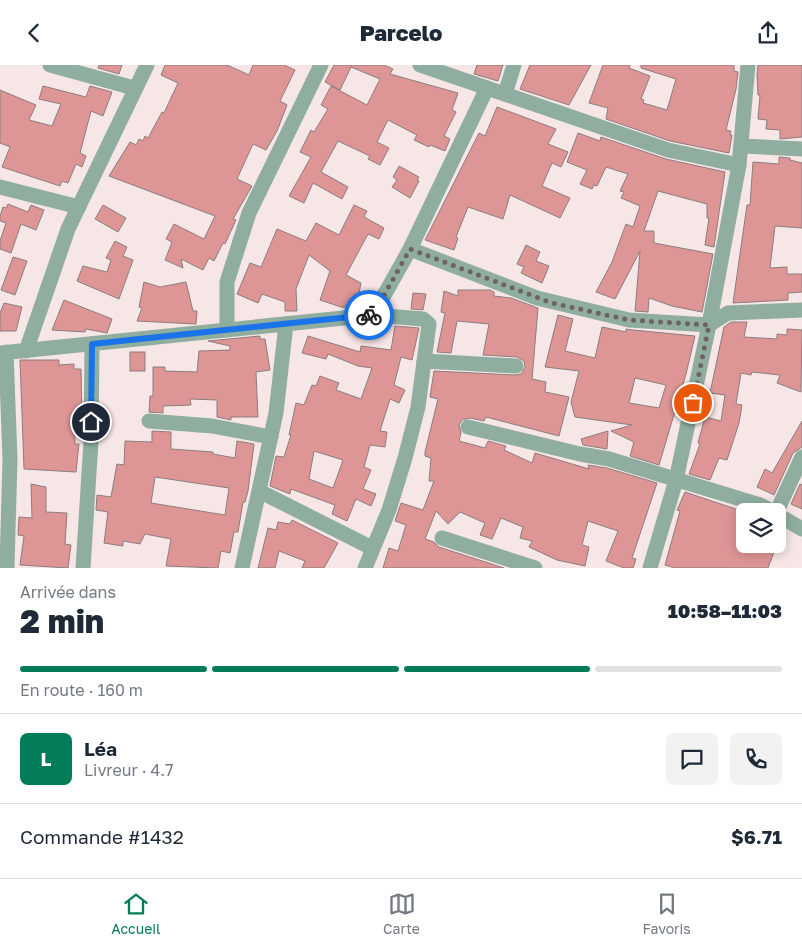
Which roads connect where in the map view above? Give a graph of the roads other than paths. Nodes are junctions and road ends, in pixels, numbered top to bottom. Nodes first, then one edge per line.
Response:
1 (50, 65) edge
2 (147, 65) edge
3 (321, 65) edge
4 (420, 65) edge
5 (514, 65) edge
6 (748, 65) edge
7 (134, 88) junction
8 (487, 88) junction
9 (505, 94) junction
10 (742, 146) junction
11 (802, 149) edge
12 (739, 165) junction
13 (0, 187) edge
14 (79, 207) junction
15 (410, 249) junction
16 (802, 310) edge
17 (373, 315) junction
18 (286, 324) junction
19 (709, 325) junction
20 (227, 330) junction
21 (92, 344) junction
22 (26, 351) junction
23 (3, 353) edge
24 (424, 361) junction
25 (516, 366) dead end
26 (149, 421) dead end
27 (468, 427) dead end
28 (272, 437) junction
29 (802, 457) edge
30 (676, 480) junction
31 (260, 492) junction
32 (753, 503) edge
33 (781, 503) edge
34 (786, 519) edge
35 (802, 529) edge
36 (442, 538) dead end
37 (372, 548) junction
38 (7, 568) edge
39 (83, 568) edge
40 (242, 568) edge
41 (365, 568) edge
42 (535, 568) edge
43 (650, 568) edge

1 - 7 street
2 - 7 street
3 - 20 street
4 - 8 street
5 - 9 street
6 - 10 street
7 - 14 street
8 - 9 street
8 - 15 street
9 - 12 street
10 - 11 street
10 - 12 street
12 - 19 street
13 - 14 street
14 - 22 street
15 - 17 street
15 - 19 street
16 - 19 street
17 - 18 street
17 - 24 street
18 - 20 street
18 - 28 street
19 - 30 street
20 - 21 street
21 - 22 street
21 - 39 street
22 - 23 street
23 - 38 street
24 - 25 street
24 - 37 street
26 - 28 street
27 - 30 street
28 - 31 street
29 - 33 street
30 - 32 street
30 - 43 street
31 - 37 street
31 - 40 street
34 - 35 street
36 - 42 street
37 - 41 street

